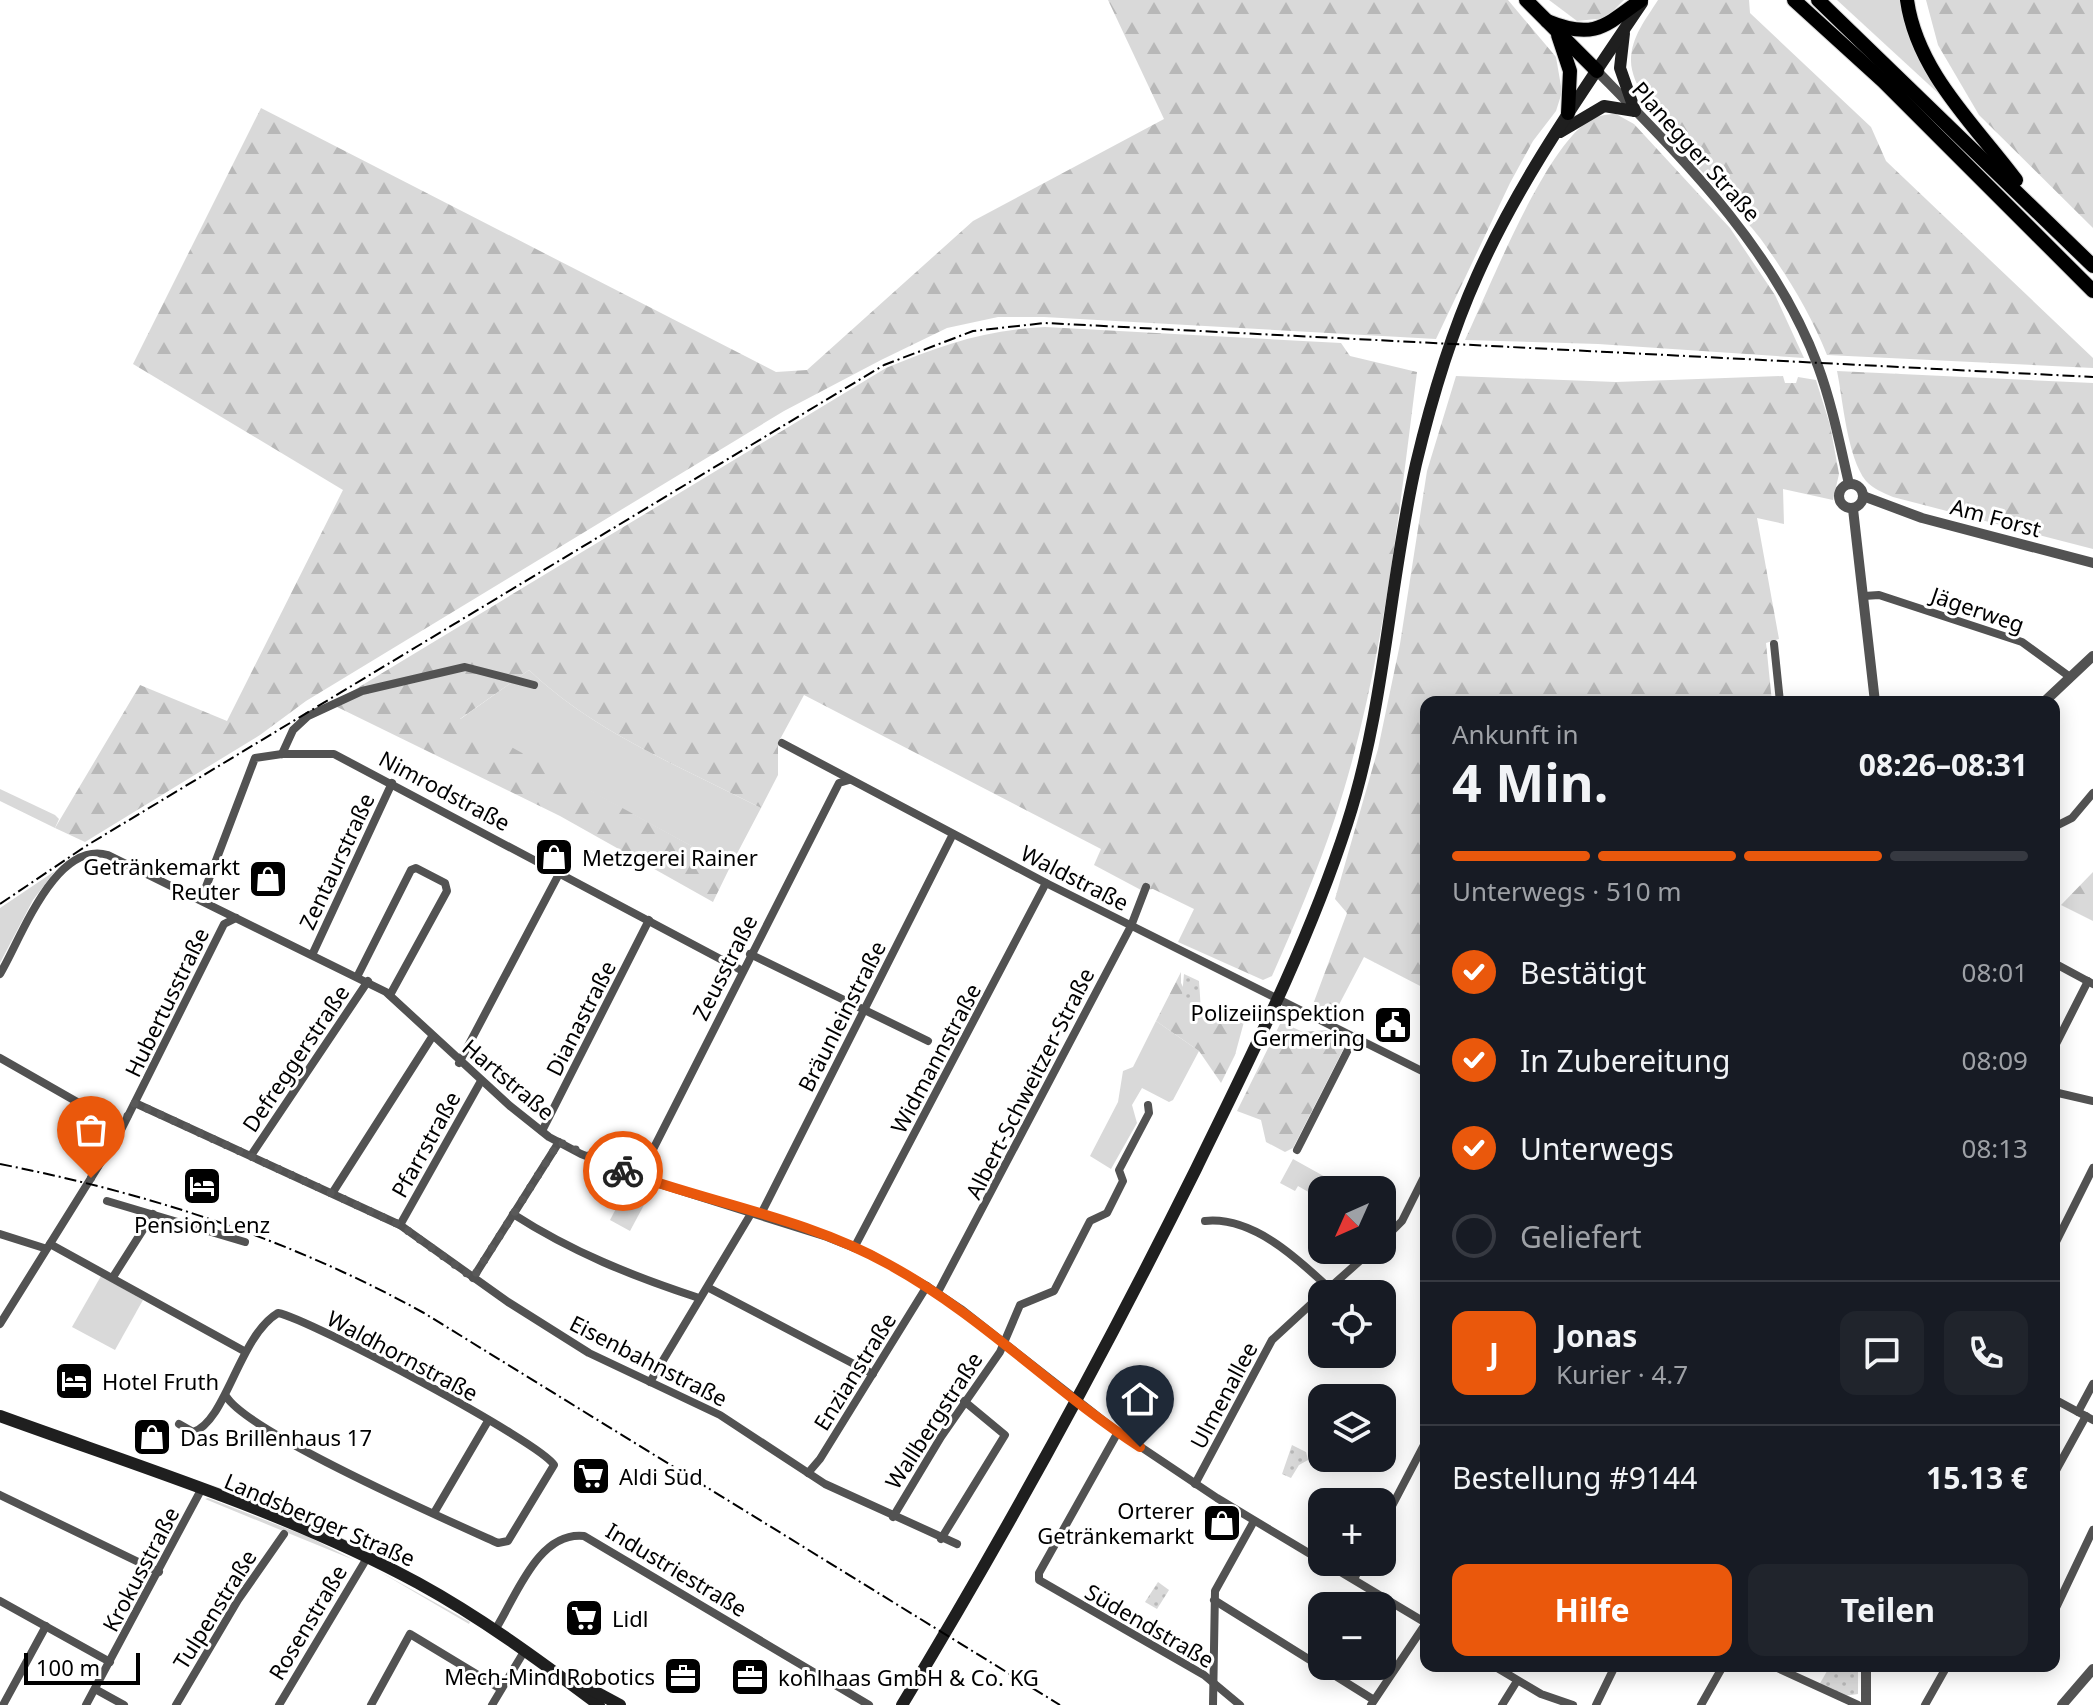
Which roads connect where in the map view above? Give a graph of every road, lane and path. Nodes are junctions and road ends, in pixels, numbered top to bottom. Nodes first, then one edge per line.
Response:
1 (1526, 0) edge
2 (1642, 0) edge
3 (1794, 0) edge
4 (1818, 0) edge
5 (1907, 0) edge
6 (1552, 26) junction
7 (1625, 28) junction
8 (1597, 71) junction
9 (1635, 111) junction
10 (1568, 113) junction
11 (1555, 136) junction
12 (2043, 216) junction
13 (2093, 266) edge
14 (2093, 291) edge
15 (1849, 484) junction
16 (1859, 503) junction
17 (2093, 563) edge
18 (1864, 596) junction
19 (1774, 644) dead end
20 (2093, 656) edge
21 (2070, 677) junction
22 (534, 685) dead end
23 (1779, 696) edge
24 (1874, 696) edge
25 (2050, 696) edge
26 (782, 743) dead end
27 (282, 754) junction
28 (849, 780) junction
29 (392, 783) junction
30 (2093, 793) edge
31 (2060, 824) edge
32 (953, 834) junction
33 (560, 872) junction
34 (1046, 883) junction
35 (1146, 887) dead end
36 (201, 900) junction
37 (237, 917) junction
38 (649, 920) junction
39 (1131, 926) junction
40 (313, 953) junction
41 (750, 954) junction
42 (2060, 966) edge
43 (741, 970) junction
44 (0, 974) edge
45 (358, 975) junction
46 (368, 981) junction
47 (2090, 982) edge
48 (390, 995) junction
49 (1279, 998) junction
50 (865, 1009) junction
51 (1355, 1036) junction
52 (432, 1037) junction
53 (2060, 1037) edge
54 (928, 1041) dead end
55 (0, 1058) edge
56 (459, 1063) junction
57 (1420, 1070) edge
58 (481, 1081) junction
59 (2060, 1093) edge
60 (2093, 1101) edge
61 (135, 1103) junction
62 (1148, 1105) dead end
63 (121, 1127) junction
64 (542, 1131) junction
65 (559, 1142) junction
66 (1297, 1150) dead end
67 (252, 1154) junction
68 (2093, 1168) edge
69 (639, 1177) junction
70 (1420, 1185) edge
71 (333, 1192) junction
72 (107, 1201) dead end
73 (756, 1213) junction
74 (153, 1214) junction
75 (513, 1214) junction
76 (1205, 1221) dead end
77 (400, 1225) junction
78 (1396, 1227) edge
79 (0, 1234) edge
80 (2060, 1234) edge
81 (245, 1242) dead end
82 (47, 1246) junction
83 (854, 1248) junction
84 (1356, 1264) edge
85 (113, 1277) junction
86 (473, 1278) junction
87 (1314, 1280) edge
88 (1338, 1280) edge
89 (927, 1286) junction
90 (709, 1288) junction
91 (938, 1292) junction
92 (699, 1298) junction
93 (1308, 1307) edge
94 (0, 1324) edge
95 (1002, 1343) junction
96 (244, 1351) junction
97 (873, 1374) junction
98 (650, 1382) junction
99 (2093, 1384) edge
100 (226, 1396) junction
101 (964, 1401) junction
102 (1077, 1402) junction
103 (2060, 1402) edge
104 (0, 1416) edge
105 (2086, 1416) edge
106 (488, 1421) junction
107 (179, 1424) dead end
108 (1118, 1432) junction
109 (1420, 1452) edge
110 (2060, 1463) edge
111 (808, 1473) junction
112 (1195, 1484) junction
113 (201, 1490) junction
114 (0, 1495) edge
115 (1396, 1498) edge
116 (434, 1513) junction
117 (893, 1517) junction
118 (1254, 1521) junction
119 (2093, 1530) edge
120 (284, 1534) dead end
121 (941, 1539) junction
122 (957, 1544) dead end
123 (1308, 1552) edge
124 (367, 1558) junction
125 (159, 1572) junction
126 (1349, 1576) edge
127 (1356, 1576) edge
128 (1354, 1579) junction
129 (2060, 1599) edge
130 (1214, 1600) junction
131 (0, 1601) edge
132 (1420, 1619) edge
133 (46, 1626) junction
134 (495, 1630) junction
135 (1420, 1632) edge
136 (525, 1650) junction
137 (110, 1662) junction
138 (2093, 1669) edge
139 (1504, 1672) edge
140 (1612, 1672) edge
141 (1720, 1672) edge
142 (1786, 1672) edge
143 (1866, 1672) edge
144 (1944, 1672) edge
145 (563, 1678) junction
146 (1517, 1681) junction
147 (1213, 1684) junction
148 (95, 1689) junction
149 (501, 1689) junction
150 (1372, 1702) edge
151 (3, 1705) edge
152 (86, 1705) edge
153 (124, 1705) edge
154 (176, 1705) edge
155 (279, 1705) edge
156 (371, 1705) edge
157 (492, 1705) edge
158 (584, 1705) edge
159 (599, 1705) edge
160 (620, 1705) edge
161 (869, 1705) edge
162 (902, 1705) edge
163 (1213, 1705) edge
164 (1240, 1705) edge
165 (1502, 1705) edge
166 (1573, 1705) edge
167 (1596, 1705) edge
168 (1701, 1705) edge
169 (1858, 1705) edge
170 (1866, 1705) edge
171 (1925, 1705) edge
172 (2062, 1705) edge

1 - 6 highway
2 - 6 highway
2 - 7 main road
3 - 14 highway
4 - 12 highway
5 - 12 highway
6 - 8 highway
6 - 10 highway
7 - 8 main road
7 - 9 main road
8 - 9 street, Planegger Straße
8 - 10 main road
9 - 11 main road
9 - 15 street, Planegger Straße
10 - 11 main road
11 - 49 main road
12 - 13 highway
15 - 16 street
15 - 16 street, Planegger Straße
16 - 17 street, Am Forst
16 - 18 street, Planegger Straße
18 - 21 street, Jägerweg
18 - 24 street, Planegger Straße
19 - 23 street
20 - 21 street
21 - 25 street
22 - 27 street
26 - 28 street, Waldstraße
27 - 29 street, Nimrodstraße
27 - 36 street, Nimrodstraße
28 - 32 street, Waldstraße
28 - 41 street, Zeusstraße
29 - 33 street, Nimrodstraße
29 - 40 street, Zentaurstraße
30 - 31 street
32 - 34 street, Waldstraße
32 - 50 street, Bräunleinstraße
33 - 38 street, Nimrodstraße
33 - 56 street
34 - 39 street, Waldstraße
34 - 83 street, Widmannstraße
35 - 39 street, Albert-Schweitzer-Straße
36 - 37 street, Hartstraße
36 - 44 street, Hartstraße
37 - 40 street, Hartstraße
37 - 61 street, Hubertusstraße
38 - 43 street, Nimrodstraße
38 - 64 street, Dianastraße
39 - 49 street, Waldstraße
39 - 91 street, Albert-Schweitzer-Straße
40 - 45 street, Hartstraße
41 - 43 street, Zeusstraße
41 - 50 street
42 - 47 street
43 - 69 street, Zeusstraße
45 - 46 street, Hartstraße
45 - 48 street, Defreggerstraße
46 - 48 street, Hartstraße
46 - 67 street, Defreggerstraße
47 - 53 street
48 - 52 street, Hartstraße
49 - 51 street, Waldstraße
49 - 102 main road
50 - 54 street
50 - 73 street, Bräunleinstraße
51 - 57 street, Waldstraße
51 - 66 street
52 - 56 street, Hartstraße
52 - 71 street
55 - 63 street
56 - 58 street, Hartstraße
58 - 64 street, Hartstraße
58 - 77 street, Pfarrstraße
59 - 60 street
61 - 63 street, Hubertusstraße
61 - 67 street, Eisenbahnstraße
62 - 95 street, Wallbergstraße
63 - 82 street, Hubertusstraße
64 - 65 street, Hartstraße
65 - 69 street, Hartstraße
65 - 75 street
67 - 71 street, Eisenbahnstraße
68 - 80 street
69 - 73 street, Hartstraße
70 - 78 street
71 - 77 street, Eisenbahnstraße
72 - 74 street
73 - 83 street, Hartstraße
73 - 90 street, Bräunleinstraße
74 - 81 street
74 - 85 street
75 - 86 street
75 - 92 street
76 - 87 street
77 - 86 street, Eisenbahnstraße
79 - 82 street
82 - 85 street
82 - 94 street, Hubertusstraße
83 - 89 street, Hartstraße
84 - 88 street, Ulmenallee
85 - 96 street
86 - 98 street, Eisenbahnstraße
89 - 91 street, Hartstraße
89 - 97 street, Enzianstraße
90 - 92 street, Bräunleinstraße
90 - 97 street
91 - 95 street, Hartstraße
92 - 98 street, Bräunleinstraße
93 - 112 street, Ulmenallee
95 - 101 street, Wallbergstraße
95 - 102 street, Hartstraße
96 - 100 street, Waldhornstraße
96 - 106 street, Waldhornstraße
97 - 111 street, Enzianstraße
98 - 111 street, Eisenbahnstraße
99 - 105 street
100 - 107 street, Waldhornstraße
100 - 116 street
101 - 117 street, Wallbergstraße
101 - 121 street
102 - 108 street, Hartstraße
102 - 162 main road
103 - 105 street
104 - 113 main road, Landsberger Straße
105 - 110 street
106 - 116 street
106 - 116 street, Waldhornstraße
108 - 112 street, Hartstraße
108 - 147 street, Südendstraße
109 - 115 street
111 - 117 street, Wallbergstraße
112 - 118 street, Hartstraße
113 - 124 main road, Landsberger Straße
113 - 125 street, Krokusstraße
114 - 125 street
117 - 121 street, Wallbergstraße
118 - 123 street, Hartstraße
118 - 130 street
119 - 129 street
120 - 154 street, Tulpenstraße
121 - 122 street, Wallbergstraße
124 - 134 main road, Landsberger Straße
124 - 155 street, Rosenstraße
125 - 137 street, Krokusstraße
126 - 128 street, Hartstraße
127 - 128 street
128 - 132 street, Hartstraße
130 - 147 street
130 - 150 street
131 - 133 street
133 - 137 street
133 - 151 street
134 - 136 main road, Landsberger Straße
134 - 161 street, Industriestraße
135 - 150 street
136 - 145 main road, Landsberger Straße
136 - 149 street
137 - 148 street, Krokusstraße
138 - 172 street
139 - 146 street
140 - 167 street
141 - 168 street
142 - 169 street
143 - 170 street
144 - 171 street
145 - 158 main road
145 - 159 main road, Landsberger Straße
145 - 160 main road
146 - 165 street
146 - 166 street
147 - 163 street
147 - 164 street, Südendstraße
148 - 152 street, Krokusstraße
148 - 153 street
149 - 156 street
149 - 157 street

